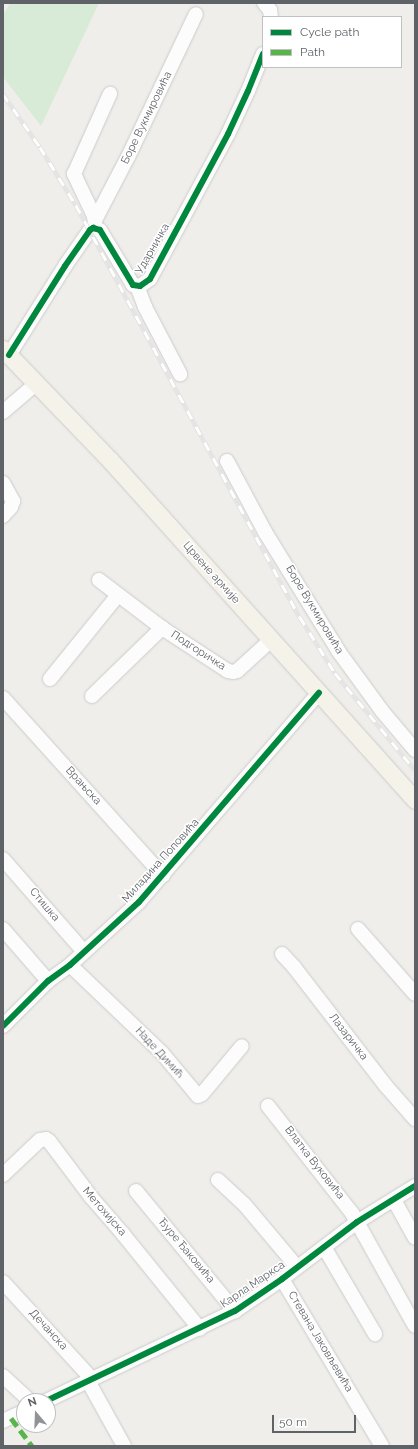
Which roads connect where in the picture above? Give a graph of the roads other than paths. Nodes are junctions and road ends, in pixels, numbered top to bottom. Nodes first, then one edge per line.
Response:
1 (264, 3) edge
2 (196, 14) dead end
3 (271, 16) edge
4 (262, 56) edge
5 (110, 94) dead end
6 (95, 224) junction
7 (137, 286) junction
8 (6, 352) edge
9 (180, 374) dead end
10 (38, 384) junction
11 (3, 412) edge
12 (227, 461) dead end
13 (3, 483) edge
14 (3, 516) edge
15 (99, 580) dead end
16 (118, 595) junction
17 (162, 628) junction
18 (271, 640) junction
19 (50, 679) dead end
20 (319, 693) junction
21 (92, 696) dead end
22 (3, 698) edge
23 (415, 750) edge
24 (415, 800) edge
25 (3, 859) edge
26 (163, 876) junction
27 (3, 929) edge
28 (358, 929) dead end
29 (84, 952) junction
30 (282, 954) dead end
31 (70, 965) junction
32 (48, 981) junction
33 (415, 994) edge
34 (3, 1026) edge
35 (242, 1046) dead end
36 (268, 1106) dead end
37 (415, 1119) edge
38 (3, 1176) edge
39 (218, 1180) dead end
40 (415, 1186) edge
41 (136, 1192) dead end
42 (394, 1200) junction
43 (357, 1222) junction
44 (415, 1238) edge
45 (324, 1247) junction
46 (297, 1267) junction
47 (282, 1279) junction
48 (3, 1282) edge
49 (235, 1311) junction
50 (415, 1326) edge
51 (200, 1328) junction
52 (375, 1334) dead end
53 (3, 1376) edge
54 (90, 1380) junction
55 (21, 1393) edge
56 (56, 1396) edge
57 (16, 1415) edge
58 (3, 1421) edge
59 (124, 1446) edge
60 (382, 1446) edge

1 - 3 street
2 - 6 street, Боре Вукмировића
4 - 7 street, Ударничка
5 - 6 street
6 - 7 street, Ударничка
6 - 8 street
7 - 9 street
8 - 10 main road, Црвене армије
10 - 11 street
10 - 18 main road, Црвене армије
12 - 23 street, Боре Вукмировића
13 - 14 street
15 - 16 street, Подгоричка
16 - 17 street, Подгоричка
16 - 19 street
17 - 18 street, Подгоричка
17 - 21 street, Подгоричка
18 - 20 main road, Црвене армије
20 - 24 main road, Црвене армије
20 - 26 street, Миладина Поповића
22 - 26 street, Врањска
25 - 29 street, Стишка
26 - 29 street, Миладина Поповића
27 - 32 street
28 - 33 street
29 - 31 street, Миладина Поповића
30 - 37 street, Лазаричка
31 - 32 street, Миладина Поповића
31 - 35 street, Наде Димић
32 - 34 street, Миладина Поповића
36 - 43 street, Влатка Вуковића
38 - 51 street, Метохијска
39 - 46 street, Карла Маркса
40 - 42 street, Карла Маркса
41 - 49 street, Ђуре Ђаковића
42 - 43 street, Карла Маркса
42 - 44 street
43 - 45 street, Карла Маркса
43 - 50 street, Влатка Вуковића
45 - 46 street, Карла Маркса
45 - 52 street
46 - 47 street, Карла Маркса
47 - 49 street, Карла Маркса
47 - 60 street, Стевана Јаковљевића
48 - 54 street, Дечанска
49 - 51 street, Карла Маркса
51 - 54 street, Карла Маркса
53 - 55 street
54 - 56 street, Карла Маркса
54 - 59 street
57 - 58 street

